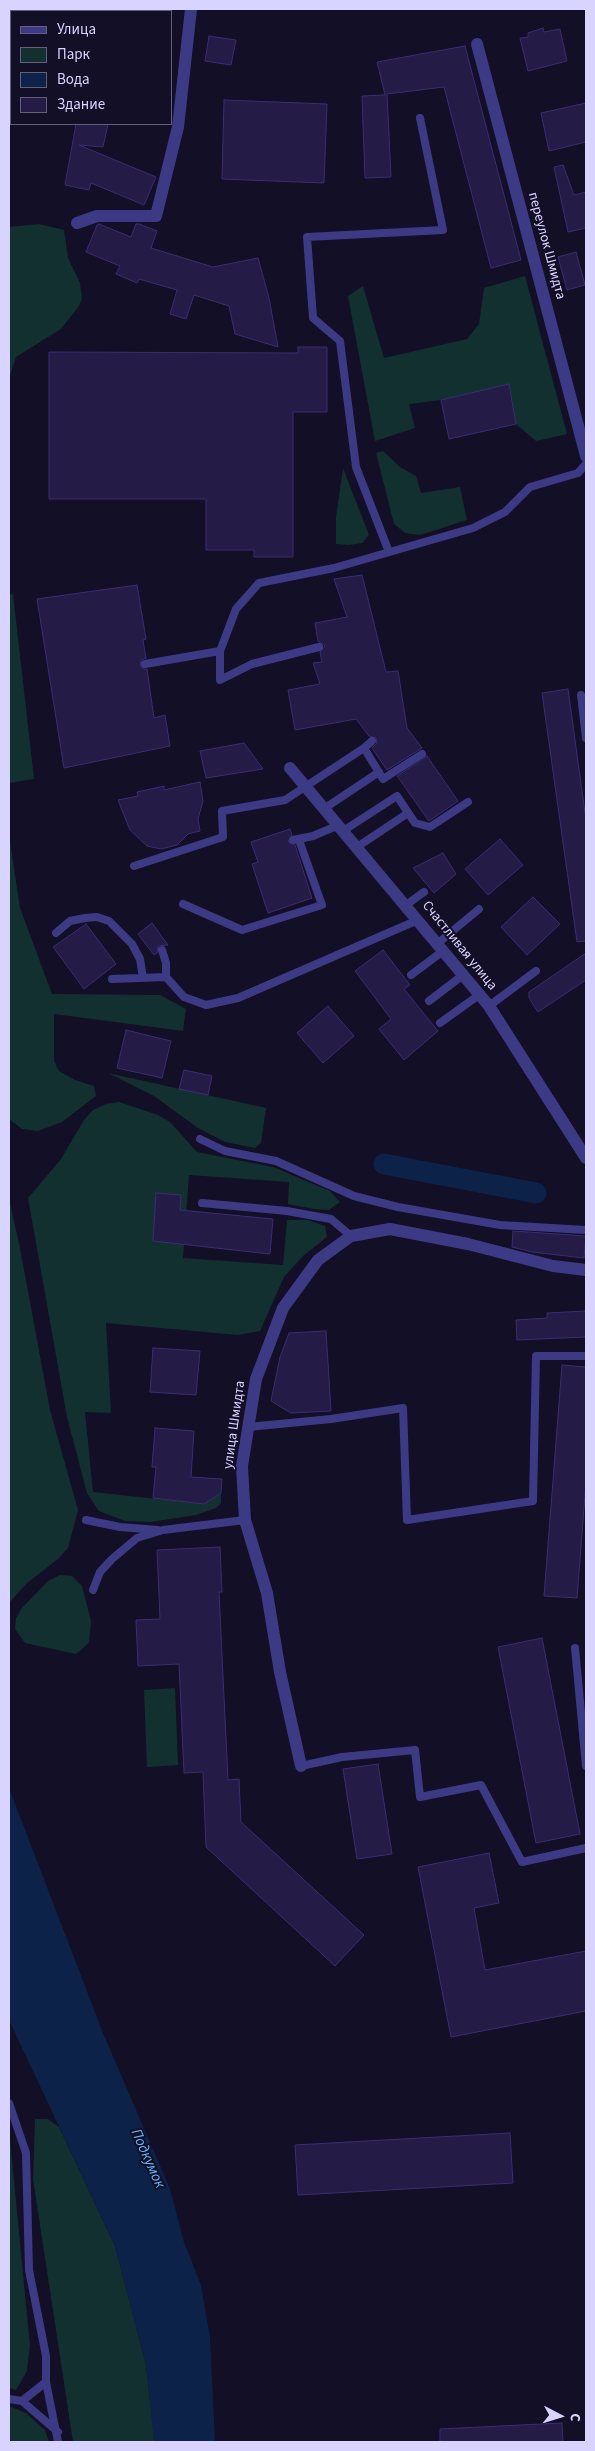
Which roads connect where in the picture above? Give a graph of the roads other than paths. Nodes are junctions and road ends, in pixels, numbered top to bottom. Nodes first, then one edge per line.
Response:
1 (191, 9) edge
2 (477, 44) dead end
3 (420, 118) dead end
4 (77, 224) dead end
5 (586, 456) edge
6 (586, 464) edge
7 (389, 552) junction
8 (319, 647) dead end
9 (220, 651) junction
10 (145, 664) dead end
11 (581, 695) dead end
12 (586, 738) edge
13 (372, 741) dead end
14 (364, 748) junction
15 (422, 754) dead end
16 (290, 768) dead end
17 (379, 772) junction
18 (306, 785) junction
19 (468, 802) dead end
20 (325, 808) junction
21 (408, 813) junction
22 (341, 828) junction
23 (356, 847) junction
24 (134, 866) dead end
25 (424, 892) dead end
26 (183, 904) dead end
27 (406, 905) junction
28 (479, 909) dead end
29 (418, 920) junction
30 (56, 933) dead end
31 (440, 947) junction
32 (162, 950) dead end
33 (536, 971) dead end
34 (411, 975) dead end
35 (463, 975) junction
36 (166, 977) junction
37 (143, 978) junction
38 (112, 979) dead end
39 (479, 995) junction
40 (429, 1002) dead end
41 (489, 1006) junction
42 (440, 1023) dead end
43 (200, 1139) dead end
44 (586, 1158) edge
45 (202, 1203) dead end
46 (586, 1230) edge
47 (351, 1236) junction
48 (586, 1270) edge
49 (586, 1356) edge
50 (248, 1427) junction
51 (86, 1520) dead end
52 (245, 1520) junction
53 (163, 1530) junction
54 (93, 1590) dead end
55 (574, 1648) dead end
56 (301, 1766) joint
57 (586, 1766) edge
58 (586, 1848) edge
59 (9, 2103) edge
60 (46, 2382) junction
61 (9, 2399) edge
62 (22, 2401) junction
63 (58, 2432) junction
64 (58, 2442) edge

1 - 4 street
2 - 5 street, переулок Шмидта
3 - 7 lane
6 - 7 lane
7 - 9 lane
8 - 9 lane
9 - 10 lane
11 - 12 lane
13 - 14 lane
14 - 17 lane
14 - 18 lane
15 - 17 lane
16 - 18 street, Счастливая улица
17 - 20 lane
18 - 20 street, Счастливая улица
18 - 24 lane
19 - 21 lane
20 - 22 street, Счастливая улица
21 - 22 lane
21 - 23 lane
22 - 23 street, Счастливая улица
22 - 26 lane
23 - 27 street, Счастливая улица
25 - 27 lane
27 - 29 street, Счастливая улица
28 - 31 lane
29 - 31 street, Счастливая улица
29 - 36 lane
30 - 37 lane
31 - 34 lane
31 - 35 street, Счастливая улица
32 - 36 lane
33 - 41 lane
35 - 39 street, Счастливая улица
35 - 40 lane
36 - 37 lane
37 - 38 lane
39 - 41 street, Счастливая улица
39 - 42 lane
41 - 44 street, Счастливая улица
43 - 46 lane
45 - 47 lane
47 - 48 street, улица Шмидта
47 - 50 street, улица Шмидта
49 - 50 lane
50 - 52 street, улица Шмидта
51 - 53 lane
52 - 53 lane
52 - 56 street, улица Шмидта
53 - 54 lane
55 - 57 lane
56 - 58 lane
59 - 60 lane
60 - 62 lane
60 - 63 lane
61 - 62 lane
62 - 63 lane
63 - 64 lane

